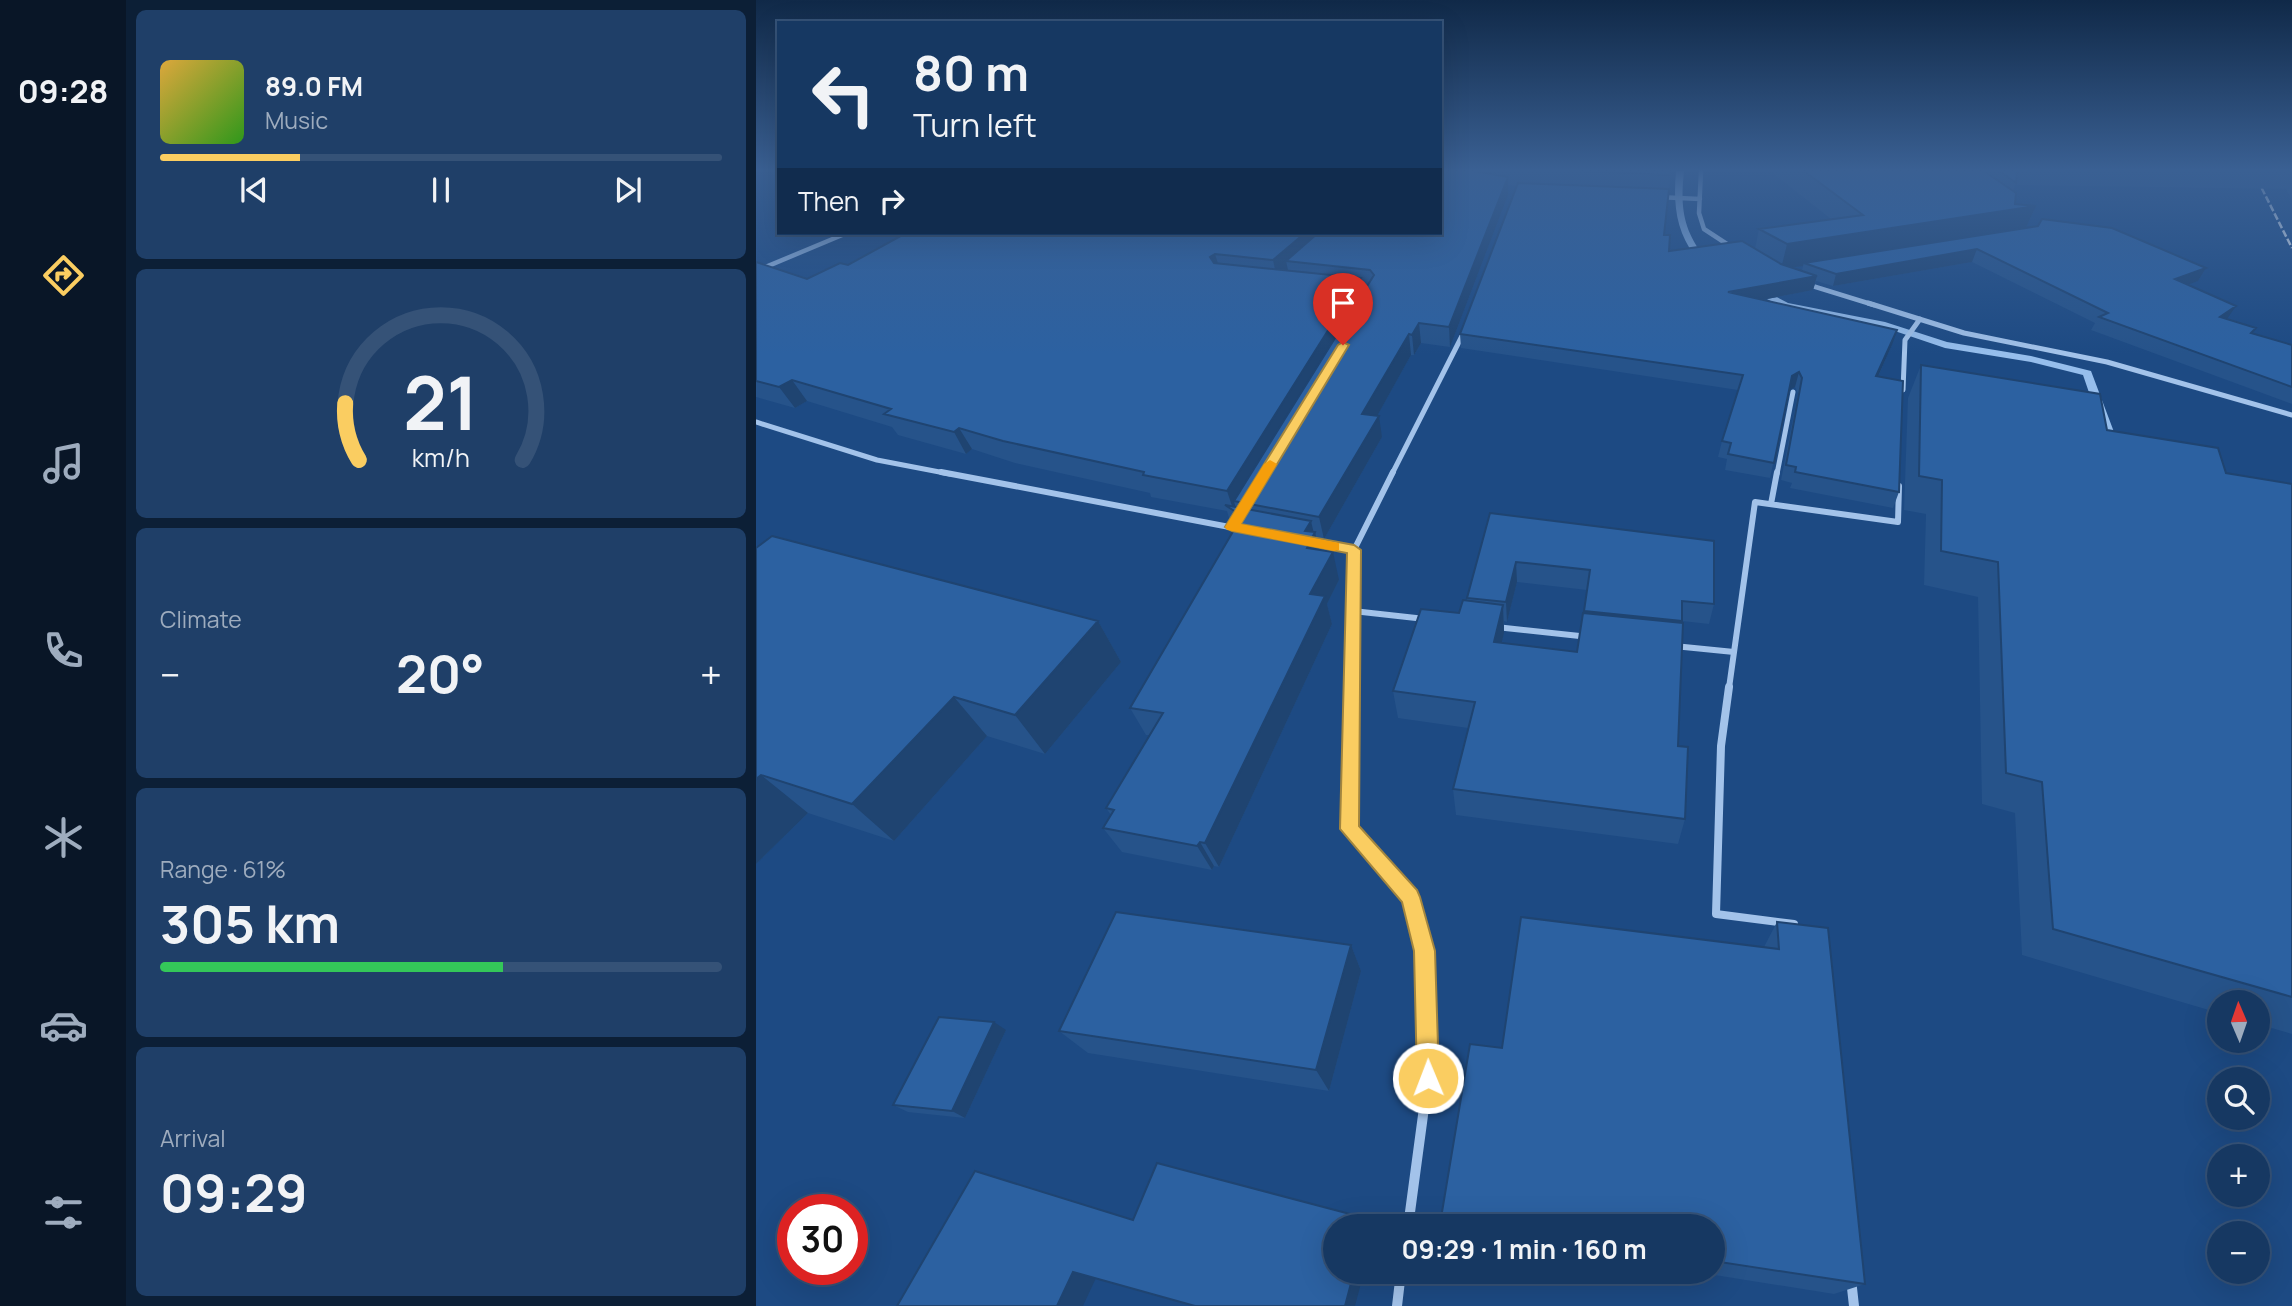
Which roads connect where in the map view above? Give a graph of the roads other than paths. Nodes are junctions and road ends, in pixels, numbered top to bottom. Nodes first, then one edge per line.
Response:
1 (1708, 232) edge
2 (842, 235) edge
3 (1734, 249) edge
4 (756, 271) edge
5 (1793, 279) edge
6 (1920, 319) junction
7 (1468, 321) edge
8 (1793, 392) edge
9 (1902, 405) edge
10 (2292, 415) edge
11 (756, 422) edge
12 (1899, 470) edge
13 (1771, 504) junction
14 (1239, 516) edge
15 (1232, 527) junction
16 (1245, 530) edge
17 (1300, 540) edge
18 (1354, 550) junction
19 (1353, 611) junction
20 (1434, 620) edge
21 (1489, 626) edge
22 (1598, 638) edge
23 (1666, 645) edge
24 (1734, 652) junction
25 (1808, 926) edge
26 (1410, 1214) edge
27 (1850, 1265) edge
28 (1400, 1284) edge
29 (1397, 1306) edge
30 (1854, 1306) edge

1 - 3 street
2 - 4 street
5 - 6 street
6 - 9 street
6 - 10 street
7 - 18 street
8 - 13 street
11 - 15 street
12 - 13 street
13 - 24 street
14 - 15 street
15 - 16 street
17 - 18 street
18 - 19 street
19 - 20 street
19 - 26 street
21 - 22 street
23 - 24 street
24 - 25 street
27 - 30 street
28 - 29 street

